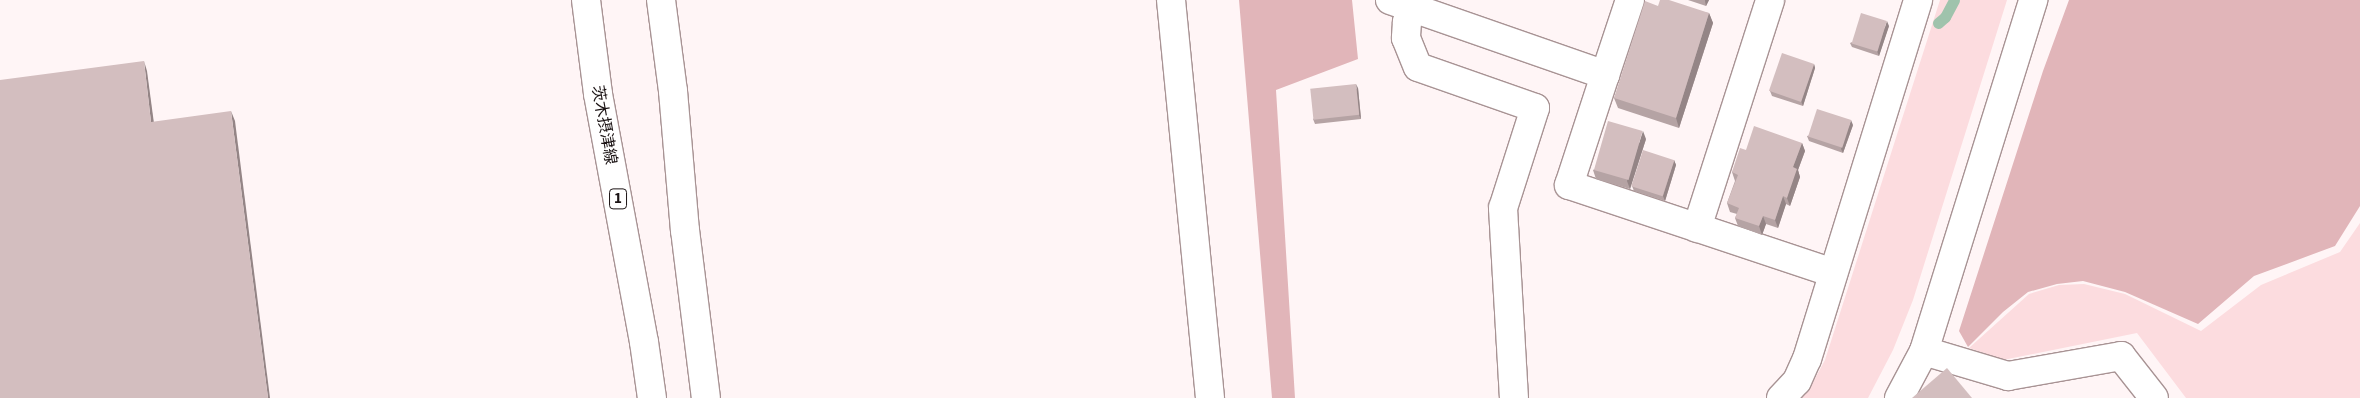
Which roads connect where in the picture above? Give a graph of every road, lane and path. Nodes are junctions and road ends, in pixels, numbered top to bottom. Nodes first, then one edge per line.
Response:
1 (586, 0) edge
2 (660, 0) edge
3 (1171, 0) edge
4 (1630, 0) edge
5 (1770, 0) edge
6 (1918, 0) edge
7 (2033, 0) edge
8 (1401, 4) edge
9 (1605, 75) junction
10 (1697, 228) junction
11 (1832, 272) junction
12 (1924, 351) junction
13 (652, 398) edge
14 (706, 398) edge
15 (1210, 398) edge
16 (1514, 398) edge
17 (1781, 398) edge
18 (1899, 398) edge
19 (2154, 398) edge

1 - 13 street, 茨木摂津線 / 1
2 - 14 street
3 - 15 street
4 - 9 street
5 - 10 street
6 - 11 street
7 - 12 street
8 - 9 street
8 - 16 street
9 - 10 street
10 - 11 street
11 - 17 street
12 - 18 street
12 - 19 street

